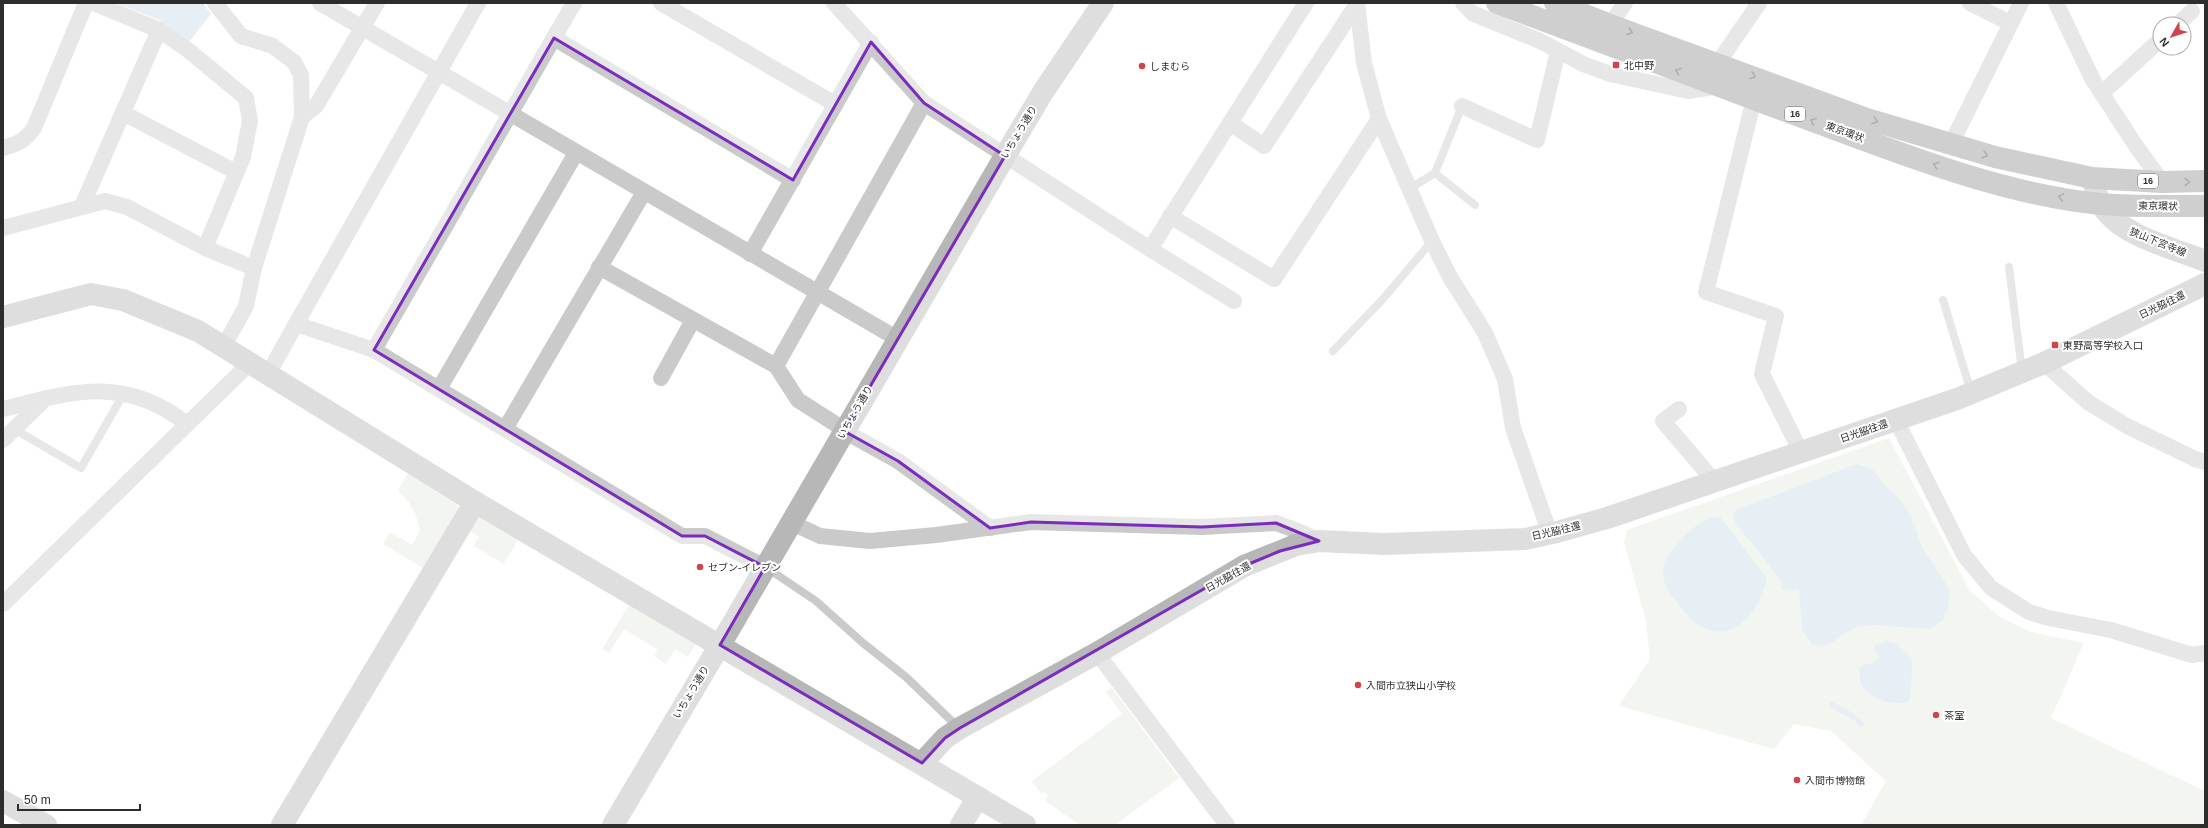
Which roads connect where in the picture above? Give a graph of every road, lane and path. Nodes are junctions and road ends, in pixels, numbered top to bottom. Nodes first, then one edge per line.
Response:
1 (86, 3) edge
2 (94, 3) edge
3 (215, 3) edge
4 (320, 3) edge
5 (377, 3) edge
6 (478, 3) edge
7 (574, 3) edge
8 (661, 3) edge
9 (834, 3) edge
10 (1103, 3) edge
11 (1306, 3) edge
12 (1463, 3) edge
13 (1497, 3) edge
14 (1555, 3) edge
15 (1625, 3) edge
16 (1759, 3) edge
17 (1970, 3) edge
18 (2020, 3) edge
19 (2056, 3) edge
20 (1357, 4) edge
21 (2192, 11) dead end
22 (2187, 16) edge
23 (2010, 23) junction
24 (1610, 25) junction
25 (361, 29) junction
26 (159, 30) junction
27 (554, 38) junction
28 (871, 42) junction
29 (2152, 47) edge
30 (1558, 50) junction
31 (1718, 64) junction
32 (438, 73) junction
33 (1719, 86) junction
34 (2102, 93) junction
35 (1754, 99) junction
36 (924, 103) junction
37 (835, 104) junction
38 (1462, 106) joint
39 (123, 113) junction
40 (509, 114) junction
41 (302, 117) junction
42 (1379, 119) junction
43 (1230, 123) junction
44 (1951, 144) junction
45 (3, 148) edge
46 (576, 153) junction
47 (1005, 156) junction
48 (236, 172) junction
49 (1435, 173) junction
50 (2092, 178) junction
51 (793, 180) junction
52 (2205, 181) edge
53 (2162, 182) junction
54 (1409, 189) junction
55 (644, 192) junction
56 (2100, 204) junction
57 (1475, 205) dead end
58 (82, 206) junction
59 (2205, 206) edge
60 (1170, 216) junction
61 (3, 228) edge
62 (1432, 241) junction
63 (205, 248) junction
64 (1150, 249) junction
65 (750, 254) junction
66 (2205, 261) edge
67 (599, 267) junction
68 (2009, 267) dead end
69 (254, 268) junction
70 (2205, 284) edge
71 (817, 292) junction
72 (1943, 300) dead end
73 (1234, 301) dead end
74 (3, 318) edge
75 (693, 320) junction
76 (296, 324) junction
77 (898, 339) junction
78 (224, 346) junction
79 (374, 350) junction
80 (1334, 351) dead end
81 (2044, 363) junction
82 (776, 366) junction
83 (259, 368) junction
84 (2022, 371) junction
85 (661, 378) dead end
86 (439, 389) junction
87 (124, 393) junction
88 (1971, 393) junction
89 (46, 398) junction
90 (3, 409) edge
91 (1679, 409) dead end
92 (1896, 420) junction
93 (187, 424) junction
94 (14, 429) junction
95 (505, 429) junction
96 (844, 432) junction
97 (3, 440) edge
98 (1801, 452) junction
99 (2205, 462) edge
100 (1714, 481) junction
101 (475, 502) junction
102 (790, 522) junction
103 (990, 528) junction
104 (1550, 534) junction
105 (1318, 541) junction
106 (765, 567) junction
107 (3, 604) edge
108 (720, 645) junction
109 (1097, 653) junction
110 (2205, 653) edge
111 (960, 728) junction
112 (922, 763) junction
113 (978, 797) junction
114 (3, 801) edge
115 (46, 825) edge
116 (282, 825) edge
117 (613, 825) edge
118 (961, 825) edge
119 (1025, 825) edge
120 (1227, 825) edge

1 - 45 street
2 - 26 street
3 - 41 street
4 - 25 street
5 - 25 street
6 - 32 street
7 - 27 street
8 - 37 street
9 - 28 street
10 - 47 street, いちょう通り
11 - 43 street
12 - 30 street
33 -> 13 highway, 東京環状 / 16
14 - 24 highway, 東京環状 / 16
15 - 24 street
16 - 31 street
17 - 23 street
18 - 23 street
19 - 34 street
20 - 42 street
20 - 43 street
21 - 22 street
23 - 44 street
24 -> 31 highway, 東京環状 / 16
25 - 32 street
25 - 41 street
26 - 39 street
26 - 48 street
27 - 40 street
27 - 51 street
28 - 36 street
28 - 37 street
29 - 34 street
30 - 33 street
30 - 38 street
31 -> 44 highway, 東京環状 / 16
32 - 40 street
32 - 76 street
33 - 35 highway, 東京環状 / 16
34 - 53 street
56 -> 35 highway, 東京環状 / 16
35 - 98 street
36 - 47 street
36 - 71 street
37 - 51 street
38 - 49 lane
39 - 48 street
39 - 58 street
40 - 46 street
40 - 79 street
41 - 69 street
42 - 54 street
42 - 60 street
43 - 60 street
44 -> 50 highway, 東京環状 / 16
46 - 55 street
46 - 86 street
47 - 64 street
47 - 77 street, いちょう通り
48 - 63 street
49 - 54 lane
49 - 57 lane
50 - 53 highway, 東京環状 / 16
50 - 56 street, 狭山下宮寺線
51 - 65 street
53 -> 52 highway, 東京環状 / 16
54 - 62 street
55 - 65 street
55 - 67 street
56 - 59 highway, 東京環状 / 16
56 - 66 street, 狭山下宮寺線
58 - 61 street
58 - 63 street
60 - 64 street
62 - 80 lane
62 - 104 street
63 - 69 street
64 - 73 street
65 - 71 street
67 - 75 street
67 - 95 street
68 - 84 lane
69 - 78 street
70 - 81 street, 日光脇往還
71 - 77 street
71 - 82 street
72 - 88 lane
74 - 78 street
75 - 82 street
75 - 85 street
76 - 79 street
76 - 83 street
77 - 96 street, いちょう通り
78 - 83 street
79 - 86 street
81 - 84 street, 日光脇往還
81 - 99 street
82 - 96 street
83 - 93 street
83 - 101 street
84 - 88 street, 日光脇往還
86 - 95 street
87 - 89 street
87 - 93 street
87 - 94 lane
88 - 92 street, 日光脇往還
89 - 90 street
89 - 94 street
91 - 100 street
92 - 98 street, 日光脇往還
92 - 110 street
93 - 107 street
94 - 97 street
95 - 106 street
96 - 102 street, いちょう通り
96 - 103 street
98 - 100 street, 日光脇往還
100 - 104 street, 日光脇往還
101 - 108 street
101 - 116 street
102 - 103 street
102 - 106 street, いちょう通り
103 - 105 street
104 - 105 street, 日光脇往還
105 - 109 street, 日光脇往還
106 - 108 street, いちょう通り
106 - 111 lane
108 - 112 street
108 - 117 street, いちょう通り
109 - 111 street, 日光脇往還
109 - 120 street
111 - 112 street, 日光脇往還
112 - 113 street
113 - 118 street
113 - 119 street
114 - 115 street

